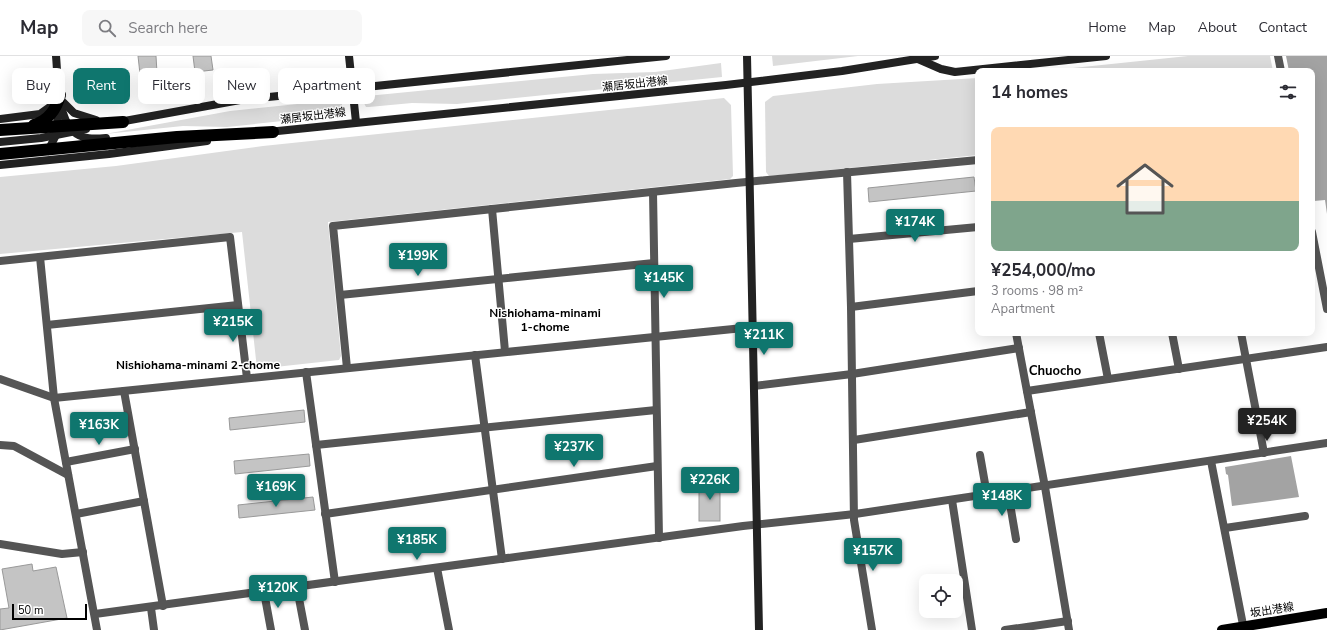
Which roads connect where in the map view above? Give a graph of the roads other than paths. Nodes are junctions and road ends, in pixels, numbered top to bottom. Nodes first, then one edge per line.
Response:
1 (56, 56) edge
2 (349, 56) edge
3 (666, 56) edge
4 (747, 56) edge
5 (935, 56) edge
6 (1106, 56) edge
7 (1278, 56) edge
8 (918, 59) junction
9 (57, 68) edge
10 (350, 68) edge
11 (993, 68) edge
12 (1280, 68) edge
13 (975, 70) edge
14 (748, 82) junction
15 (375, 86) edge
16 (278, 96) edge
17 (65, 103) edge
18 (53, 104) edge
19 (57, 104) edge
20 (61, 104) edge
21 (354, 104) edge
22 (0, 119) edge
23 (123, 122) junction
24 (356, 122) junction
25 (25, 127) junction
26 (64, 129) junction
27 (0, 130) edge
28 (273, 132) junction
29 (0, 142) edge
30 (51, 149) junction
31 (0, 154) edge
32 (975, 160) edge
33 (31, 162) junction
34 (0, 165) edge
35 (847, 172) junction
36 (750, 182) junction
37 (653, 192) junction
38 (492, 209) junction
39 (975, 227) edge
40 (849, 240) junction
41 (1315, 247) edge
42 (40, 257) junction
43 (0, 261) edge
44 (654, 263) junction
45 (498, 279) junction
46 (975, 291) edge
47 (340, 295) junction
48 (238, 306) junction
49 (851, 308) junction
50 (1327, 309) edge
51 (47, 325) junction
52 (753, 327) junction
53 (654, 336) junction
54 (1017, 336) edge
55 (1100, 336) edge
56 (1173, 336) edge
57 (1242, 336) edge
58 (1327, 347) edge
59 (1019, 348) junction
60 (505, 351) junction
61 (475, 355) junction
62 (1246, 359) junction
63 (347, 368) junction
64 (1179, 369) junction
65 (306, 372) junction
66 (852, 374) junction
67 (247, 378) junction
68 (0, 379) edge
69 (1108, 379) junction
70 (754, 386) junction
71 (124, 391) junction
72 (1027, 391) junction
73 (54, 398) junction
74 (656, 410) junction
75 (1031, 412) junction
76 (485, 428) junction
77 (854, 440) junction
78 (1327, 443) edge
79 (0, 445) edge
80 (316, 445) junction
81 (135, 449) junction
82 (1264, 453) junction
83 (980, 455) dead end
84 (1211, 461) junction
85 (66, 462) junction
86 (657, 466) junction
87 (68, 475) junction
88 (1045, 487) junction
89 (493, 490) junction
90 (1008, 492) junction
91 (987, 495) junction
92 (952, 500) junction
93 (144, 501) junction
94 (76, 514) junction
95 (325, 514) junction
96 (855, 514) junction
97 (1305, 516) dead end
98 (757, 525) junction
99 (1225, 528) junction
100 (659, 538) junction
101 (1016, 539) dead end
102 (0, 544) edge
103 (83, 552) junction
104 (502, 559) junction
105 (437, 568) junction
106 (334, 582) junction
107 (297, 588) junction
108 (264, 592) junction
109 (163, 606) junction
110 (151, 608) junction
111 (1327, 613) edge
112 (95, 614) junction
113 (1068, 621) junction
114 (1244, 628) edge
115 (97, 630) edge
116 (154, 630) edge
117 (271, 630) edge
118 (305, 630) edge
119 (449, 630) edge
120 (759, 630) edge
121 (872, 630) edge
122 (972, 630) edge
123 (1005, 630) edge
124 (1070, 630) edge
125 (1222, 630) edge

1 - 9 main road
2 - 10 main road
3 - 15 main road, 瀬居坂出港線
4 - 14 main road
5 - 8 main road, 瀬居坂出港線
6 - 11 main road
7 - 12 street
8 - 13 main road
8 - 14 main road, 瀬居坂出港線
14 - 24 main road, 瀬居坂出港線
14 - 36 main road
16 - 23 main road, 瀬居坂出港線
17 - 23 main road, 瀬居坂出港線
18 - 22 main road
19 - 25 highway
20 - 26 main road
21 - 24 main road
23 - 26 highway
24 - 28 main road, 瀬居坂出港線
25 - 26 highway
25 - 27 highway
26 - 28 main road
26 - 29 main road
26 - 30 main road
28 - 30 highway
28 - 33 main road, 瀬居坂出港線
30 - 31 highway
30 - 33 main road
32 - 35 street
33 - 34 main road, 瀬居坂出港線
35 - 36 street
35 - 40 street
36 - 37 street
36 - 52 main road
37 - 38 street
37 - 44 street
38 - 45 street
38 - 47 street
39 - 40 street
40 - 49 street
41 - 50 street
42 - 43 street
42 - 48 street
42 - 51 street
44 - 45 street
44 - 53 street
45 - 47 street
45 - 60 street
46 - 49 street
47 - 63 street
48 - 51 street
48 - 67 street
49 - 66 street
51 - 73 street
52 - 53 street
52 - 70 main road
53 - 60 street
53 - 74 street
54 - 59 street
55 - 69 street
56 - 64 street
57 - 62 street
58 - 62 street
59 - 66 street
59 - 72 street
60 - 61 street
61 - 63 street
61 - 76 street
62 - 64 street
62 - 82 street
63 - 65 street
64 - 69 street
65 - 67 street
65 - 80 street
66 - 70 street
66 - 77 street
67 - 71 street
68 - 73 street
69 - 72 street
70 - 98 main road
71 - 73 street
71 - 81 street
72 - 75 street
73 - 85 street
74 - 76 street
74 - 86 street
75 - 77 street
75 - 88 street
76 - 80 street
76 - 89 street
77 - 96 street
78 - 82 street
79 - 87 street
80 - 95 street
81 - 85 street
81 - 93 street
82 - 84 street
83 - 91 street
84 - 88 street
84 - 99 street
85 - 87 street
86 - 89 street
86 - 100 street
87 - 94 street
88 - 90 street
88 - 113 street
89 - 95 street
89 - 104 street
90 - 91 street
90 - 101 street
91 - 92 street
92 - 96 street
92 - 122 street
93 - 94 street
93 - 109 street
94 - 103 street
95 - 106 street
96 - 98 street
96 - 121 street
97 - 99 street
98 - 100 street
98 - 120 main road
99 - 114 street
100 - 104 street
102 - 103 street
103 - 112 street
104 - 105 street
105 - 106 street
105 - 119 street
106 - 107 street
107 - 108 street
107 - 118 street
108 - 109 street
108 - 117 street
109 - 110 street
110 - 112 street
110 - 116 street
111 - 114 main road, 坂出港線
112 - 115 street
113 - 123 street
113 - 124 street
114 - 125 main road, 坂出港線

